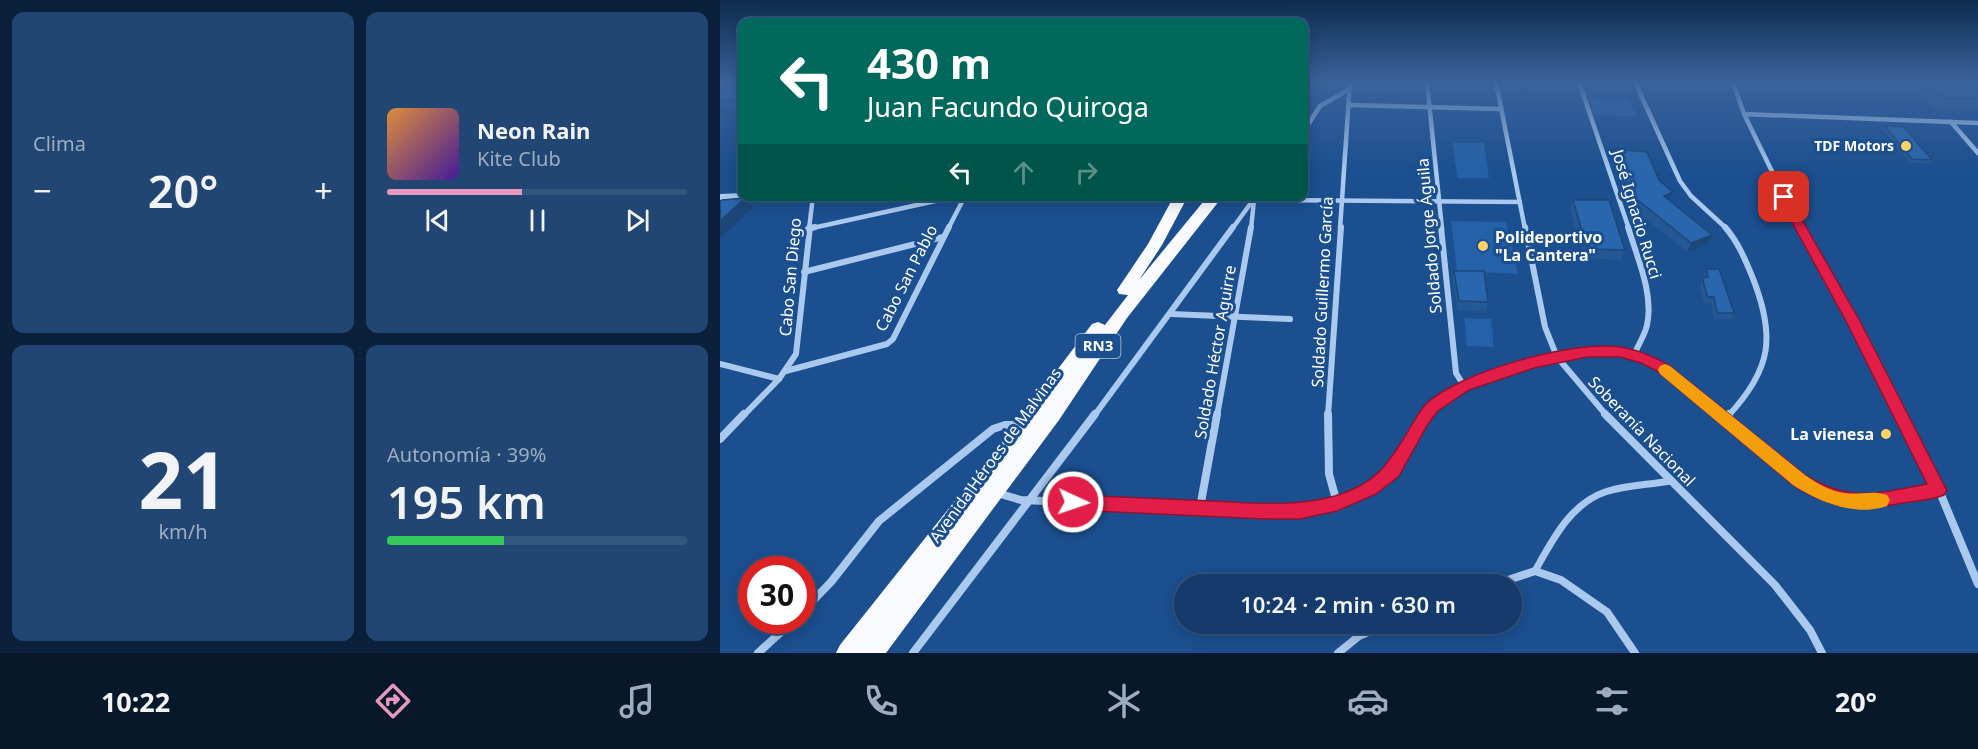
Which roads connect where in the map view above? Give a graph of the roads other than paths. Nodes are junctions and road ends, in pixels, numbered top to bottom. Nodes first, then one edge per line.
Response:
1 (1348, 112) edge
2 (1430, 112) edge
3 (1502, 112) edge
4 (1590, 112) edge
5 (1649, 112) edge
6 (1744, 114) joint
7 (1952, 122) junction
8 (1978, 123) edge
9 (1978, 153) edge
10 (720, 197) edge
11 (738, 197) edge
12 (1308, 199) edge
13 (1340, 199) junction
14 (738, 200) edge
15 (812, 201) edge
16 (935, 201) edge
17 (962, 201) edge
18 (1178, 201) edge
19 (1184, 201) edge
20 (1212, 201) edge
21 (1253, 201) edge
22 (1255, 201) edge
23 (1440, 201) junction
24 (1520, 202) junction
25 (730, 204) edge
26 (808, 229) junction
27 (943, 237) junction
28 (804, 272) junction
29 (1171, 314) junction
30 (1234, 316) junction
31 (1290, 319) dead end
32 (1634, 355) junction
33 (1557, 357) junction
34 (720, 364) edge
35 (786, 370) junction
36 (779, 378) junction
37 (1464, 386) junction
38 (1725, 419) junction
39 (1027, 424) junction
40 (720, 439) edge
41 (1670, 481) junction
42 (986, 490) junction
43 (1939, 490) junction
44 (1030, 501) junction
45 (1337, 503) junction
46 (1200, 508) junction
47 (1535, 571) junction
48 (1522, 575) edge
49 (1978, 584) edge
50 (816, 598) edge
51 (779, 634) edge
52 (1364, 634) edge
53 (758, 653) edge
54 (848, 653) edge
55 (872, 653) edge
56 (913, 653) edge
57 (1338, 653) edge
58 (1635, 653) edge
59 (1822, 653) edge

1 - 13 street, Soldado Guillermo García
2 - 23 street, Soldado Jorge Águila
3 - 24 street, Soberanía Nacional
4 - 32 street, José Ignacio Rucci
5 - 38 street
6 - 7 street
6 - 43 street
7 - 8 street
7 - 9 street
10 - 11 street
12 - 13 street
13 - 23 street
13 - 45 street, Soldado Guillermo García
14 - 25 street
15 - 26 street, Cabo San Diego
16 - 26 street
17 - 27 street, Cabo San Pablo
18 - 39 highway, Avenida Héroes de Malvinas / RN3
19 - 20 highway
20 - 42 highway, Avenida Héroes de Malvinas / RN3
21 - 29 street
22 - 30 street, Soldado Héctor Aguirre
23 - 24 street
23 - 37 street, Soldado Jorge Águila
24 - 33 street, Soberanía Nacional
26 - 28 street, Cabo San Diego
27 - 28 street
27 - 35 street, Cabo San Pablo
28 - 35 street, Cabo San Diego
29 - 30 street
29 - 44 street
30 - 31 street
30 - 46 street, Soldado Héctor Aguirre
32 - 33 street
32 - 38 street
33 - 37 street
33 - 41 street, Soberanía Nacional
34 - 36 street
35 - 36 street, Cabo San Diego
36 - 40 street, Cabo San Diego
37 - 45 street
38 - 43 street
39 - 42 highway, Avenida Héroes de Malvinas / RN3
39 - 50 street
41 - 47 street
41 - 59 street, Soberanía Nacional
42 - 44 street
42 - 54 highway, Avenida Héroes de Malvinas / RN3
42 - 55 highway, Avenida Héroes de Malvinas / RN3
43 - 49 street
44 - 46 street
44 - 56 street
45 - 46 street
47 - 48 street
47 - 58 street
51 - 53 street
52 - 57 street

